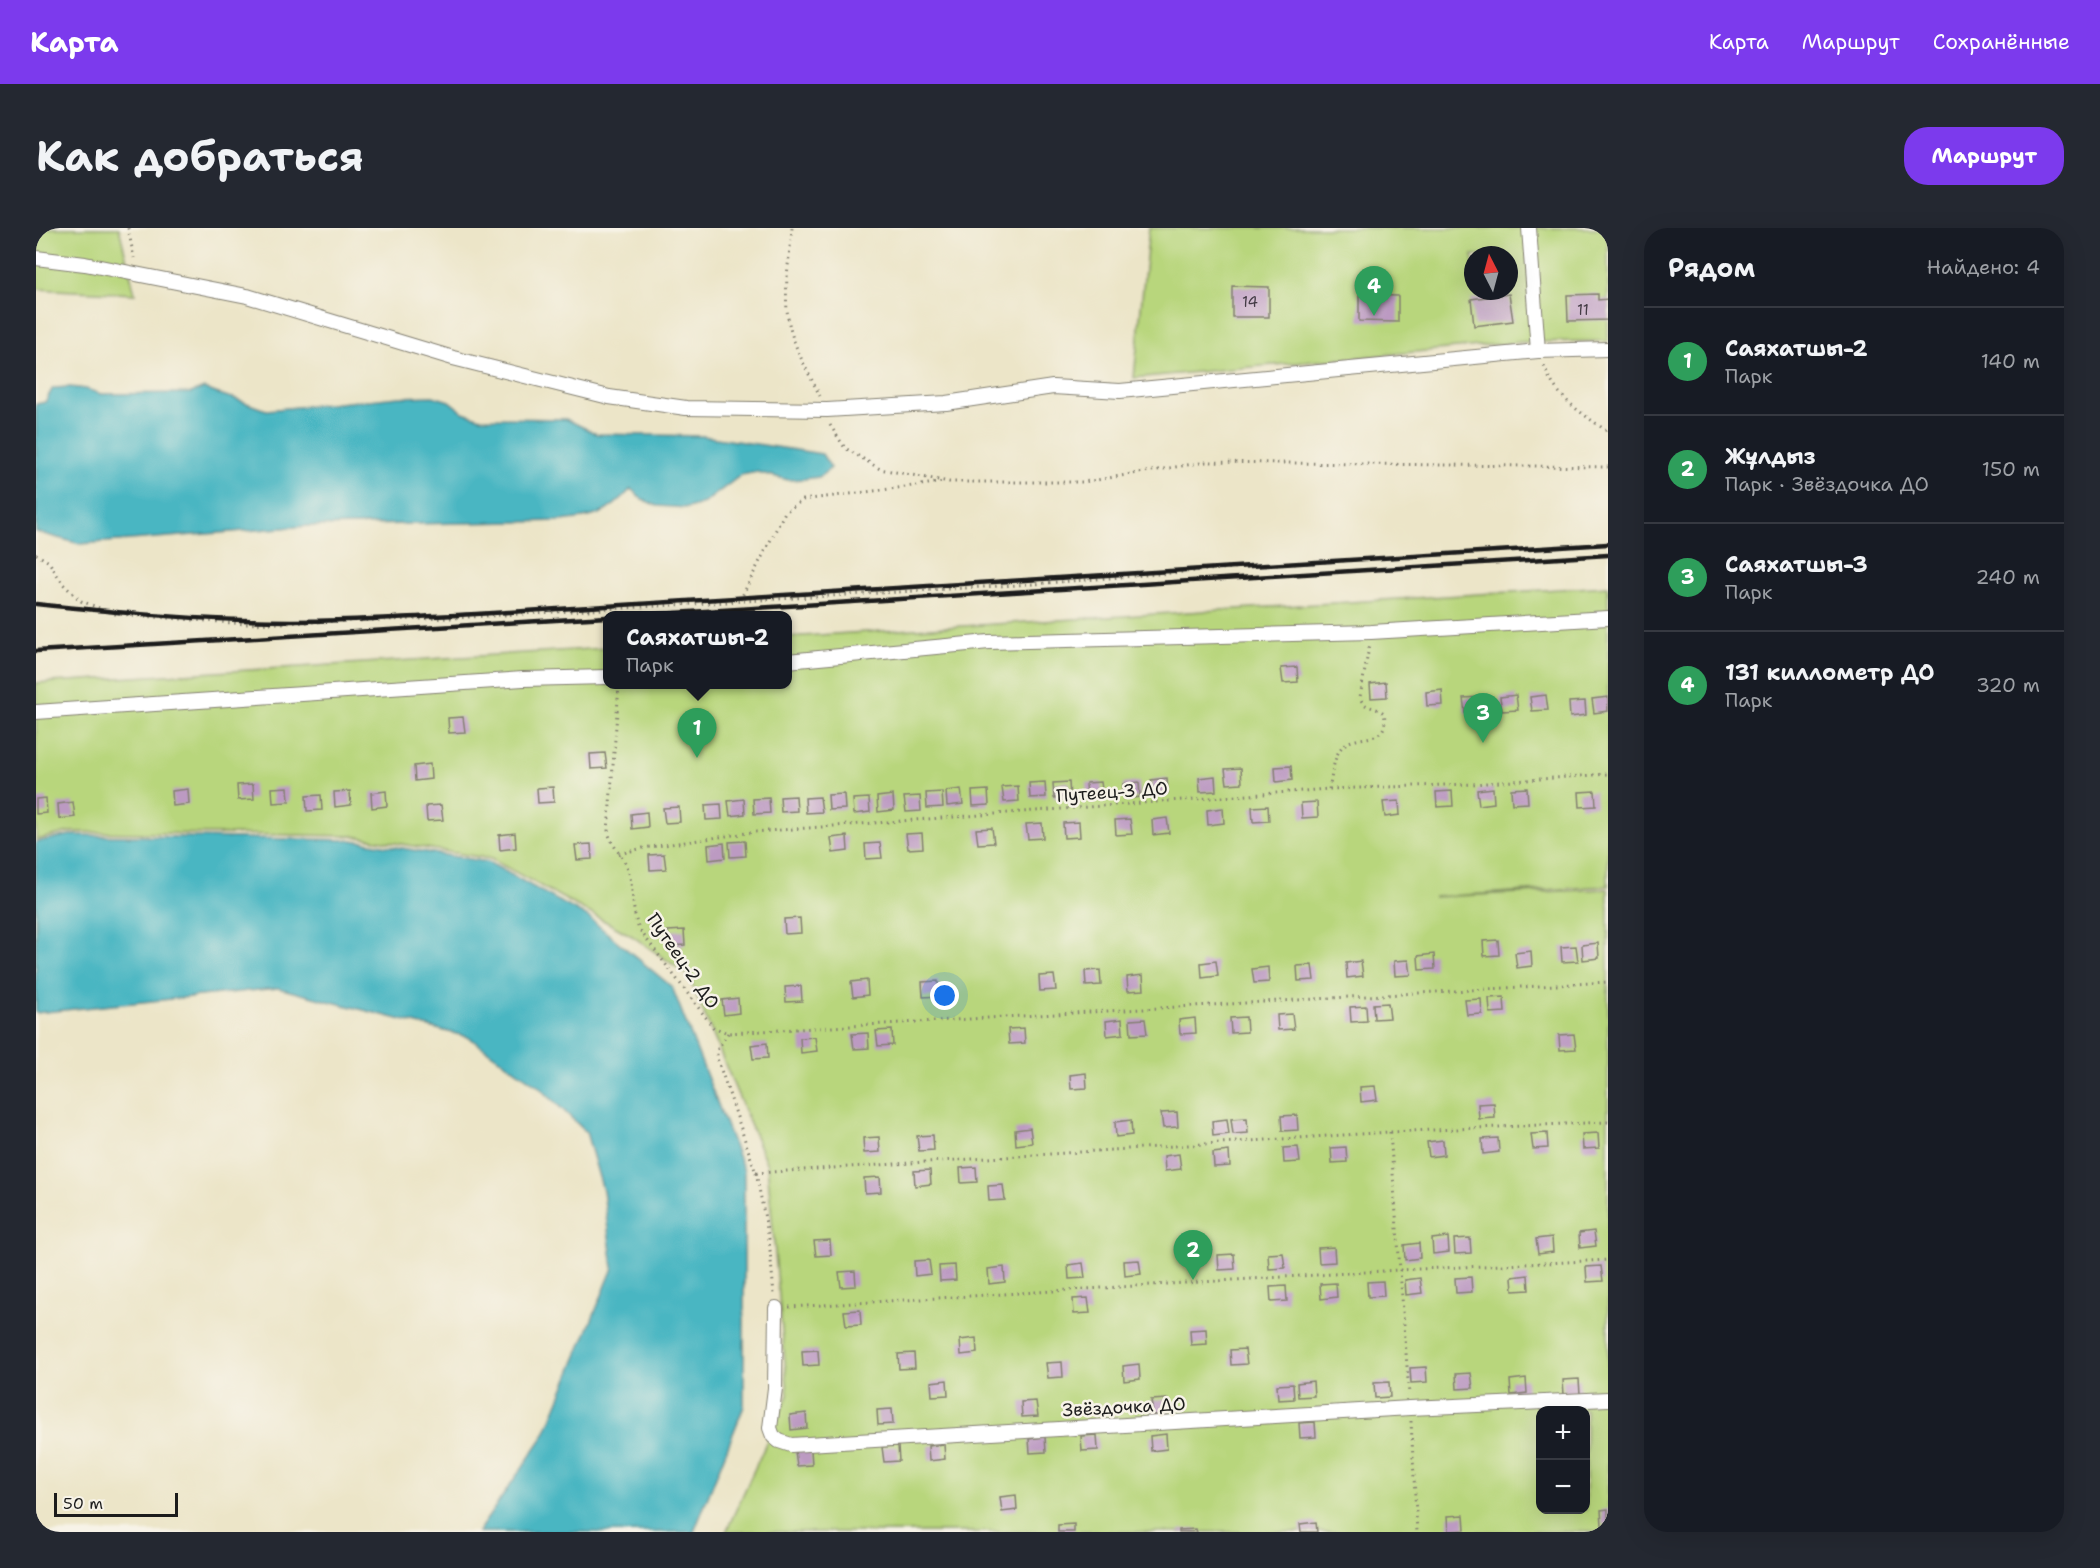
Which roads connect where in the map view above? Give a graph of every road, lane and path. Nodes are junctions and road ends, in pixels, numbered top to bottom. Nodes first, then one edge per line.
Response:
1 (128, 228) edge
2 (792, 228) edge
3 (1529, 228) edge
4 (36, 258) edge
5 (138, 274) junction
6 (1608, 349) edge
7 (1538, 351) junction
8 (827, 410) junction
9 (1608, 432) edge
10 (1608, 467) edge
11 (949, 482) junction
12 (1608, 544) edge
13 (36, 554) edge
14 (741, 600) junction
15 (1608, 618) edge
16 (1371, 632) junction
17 (792, 661) edge
18 (603, 677) edge
19 (619, 689) edge
20 (36, 712) edge
21 (1608, 774) edge
22 (1329, 789) junction
23 (619, 854) junction
24 (1608, 982) edge
25 (728, 1033) junction
26 (1608, 1122) edge
27 (1390, 1132) junction
28 (756, 1173) junction
29 (1608, 1260) edge
30 (1399, 1270) junction
31 (776, 1308) junction
32 (1608, 1399) edge
33 (1410, 1408) junction
34 (1417, 1532) edge

1 - 5 path
2 - 8 path
3 - 7 street
4 - 5 street
5 - 8 street
6 - 7 street
7 - 8 street
7 - 9 path
8 - 11 path
10 - 11 path
11 - 14 path
12 - 14 path
13 - 14 path
15 - 16 street
16 - 17 street
16 - 22 path
18 - 20 street
19 - 23 path, Путеец-2 ДО
21 - 22 path, Путеец-3 ДО
22 - 23 path, Путеец-3 ДО
23 - 25 path, Путеец-2 ДО
24 - 25 path
25 - 28 path
26 - 27 path
27 - 28 path
27 - 30 path
28 - 31 path
29 - 30 path
30 - 31 path
30 - 33 path
31 - 33 street, Звёздочка ДО
32 - 33 street, Звёздочка ДО
33 - 34 path

